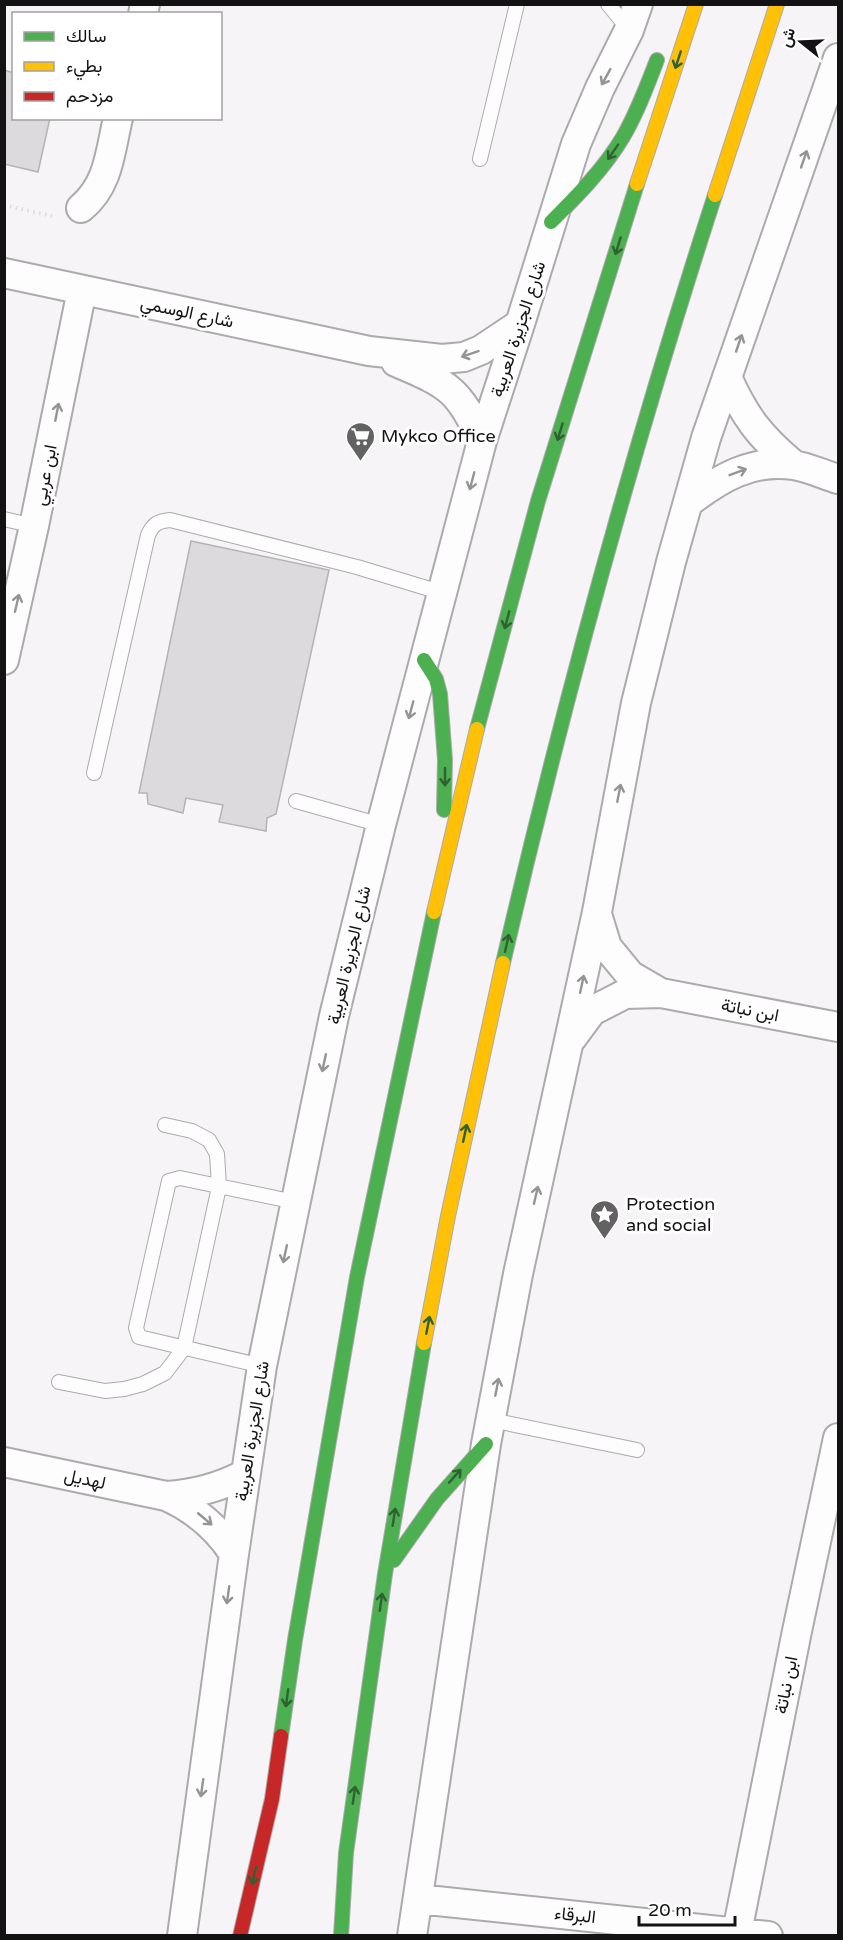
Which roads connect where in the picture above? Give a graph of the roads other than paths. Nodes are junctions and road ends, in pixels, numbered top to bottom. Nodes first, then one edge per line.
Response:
1 (517, 4) edge
2 (608, 4) edge
3 (696, 4) edge
4 (777, 4) edge
5 (634, 17) edge
6 (662, 48) dead end
7 (838, 58) edge
8 (118, 120) edge
9 (480, 159) dead end
10 (81, 208) road end
11 (551, 222) junction
12 (4, 273) edge
13 (82, 290) junction
14 (520, 324) junction
15 (369, 351) junction
16 (728, 377) junction
17 (482, 441) junction
18 (794, 465) junction
19 (838, 479) edge
20 (689, 502) junction
21 (4, 519) edge
22 (34, 526) junction
23 (443, 593) junction
24 (4, 660) edge
25 (424, 660) junction
26 (94, 773) dead end
27 (296, 801) dead end
28 (381, 825) junction
29 (441, 878) junction
30 (597, 912) junction
31 (661, 993) junction
32 (838, 1027) edge
33 (570, 1040) junction
34 (165, 1125) dead end
35 (219, 1186) junction
36 (296, 1202) junction
37 (184, 1348) junction
38 (262, 1366) junction
39 (59, 1382) dead end
40 (488, 1432) junction
41 (838, 1438) edge
42 (637, 1450) dead end
43 (4, 1462) edge
44 (245, 1474) junction
45 (166, 1496) junction
46 (234, 1554) junction
47 (385, 1574) junction
48 (272, 1799) junction
49 (346, 1853) junction
50 (269, 1871) dead end
51 (418, 1899) junction
52 (737, 1932) junction
53 (182, 1935) edge
54 (240, 1935) edge
55 (330, 1935) edge
56 (341, 1935) edge
57 (412, 1935) edge
58 (768, 1935) edge

1 - 9 lane
2 - 5 lane
3 -> 29 main road
47 -> 4 main road
5 -> 11 street, شارع الجزيرة العربية
6 -> 11 main road
16 -> 7 street
8 - 10 street
11 - 14 street, شارع الجزيرة العربية
12 - 13 street, شارع الوسمي
13 - 15 street, شارع الوسمي
22 -> 13 street, ابن عربي
14 -> 15 street, شارع الوسمي
14 - 17 street, شارع الجزيرة العربية
15 - 17 street, شارع الوسمي
16 - 18 street
16 - 20 street
17 -> 23 street, شارع الجزيرة العربية
18 - 19 street
20 -> 18 street
30 -> 20 street
21 - 22 lane
24 -> 22 street, ابن عربي
23 - 25 street, شارع الجزيرة العربية
23 - 26 lane
25 -> 28 street, شارع الجزيرة العربية
25 -> 29 main road
27 - 28 lane
28 -> 36 street, شارع الجزيرة العربية
29 -> 48 main road
30 - 31 street, ابن نباتة
33 -> 30 street
31 - 32 street, ابن نباتة
31 - 33 street, ابن نباتة
40 -> 33 street
34 - 35 lane
35 - 36 lane
35 - 37 lane
35 - 37 lane
36 -> 38 street, شارع الجزيرة العربية
37 - 38 lane
37 - 39 lane
38 - 44 street, شارع الجزيرة العربية
40 - 42 lane
47 -> 40 main road
40 - 51 street
41 - 52 street, ابن نباتة
43 - 45 street, لهديل
44 - 45 street, لهديل
44 - 46 street, شارع الجزيرة العربية
45 -> 46 street, لهديل
46 -> 53 street, شارع الجزيرة العربية
49 -> 47 main road
48 - 50 main road
48 -> 54 main road
49 - 55 main road
49 - 56 main road
51 - 52 street, البرقاء
51 - 57 street
52 - 58 street, البرقاء

